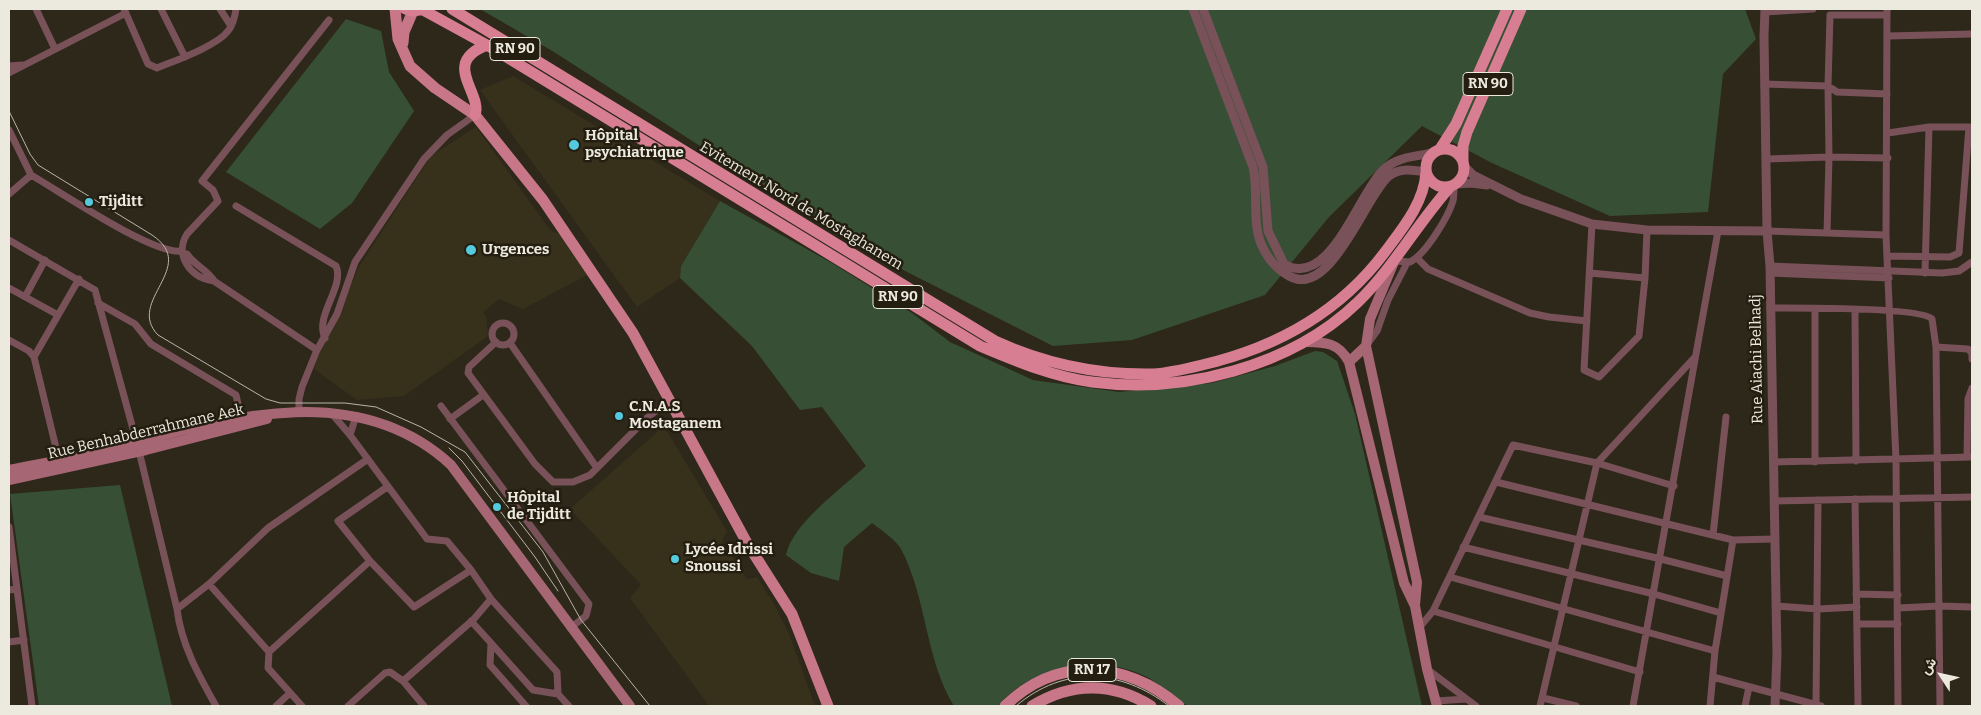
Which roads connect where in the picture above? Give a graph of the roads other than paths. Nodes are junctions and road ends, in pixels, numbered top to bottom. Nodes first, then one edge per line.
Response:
1 (36, 9) edge
2 (161, 9) edge
3 (220, 9) edge
4 (236, 9) edge
5 (395, 9) edge
6 (452, 9) edge
7 (1194, 9) edge
8 (1203, 9) edge
9 (1507, 9) edge
10 (1521, 9) edge
11 (1813, 9) edge
12 (416, 10) edge
13 (125, 11) edge
14 (1765, 11) edge
15 (1887, 12) edge
16 (329, 20) dead end
17 (231, 26) junction
18 (1972, 34) edge
19 (1888, 36) junction
20 (487, 45) junction
21 (55, 49) junction
22 (402, 53) junction
23 (185, 57) junction
24 (22, 65) junction
25 (9, 66) edge
26 (9, 73) edge
27 (1764, 84) junction
28 (1828, 86) junction
29 (1887, 94) junction
30 (475, 114) junction
31 (1929, 127) junction
32 (1970, 127) edge
33 (9, 130) edge
34 (1888, 133) junction
35 (1436, 151) junction
36 (1829, 158) junction
37 (1888, 158) junction
38 (1766, 159) junction
39 (1463, 163) junction
40 (1426, 172) junction
41 (31, 175) junction
42 (1453, 185) junction
43 (1492, 186) junction
44 (9, 194) edge
45 (236, 206) dead end
46 (1592, 224) junction
47 (1647, 230) junction
48 (1718, 231) junction
49 (1767, 231) junction
50 (1827, 233) junction
51 (1886, 235) junction
52 (9, 240) edge
53 (183, 252) junction
54 (1888, 256) junction
55 (1925, 257) junction
56 (1417, 258) junction
57 (45, 260) junction
58 (1399, 262) junction
59 (1972, 262) edge
60 (1770, 270) junction
61 (1590, 273) junction
62 (1925, 273) junction
63 (1889, 274) junction
64 (1646, 278) junction
65 (78, 279) junction
66 (9, 288) edge
67 (25, 297) junction
68 (98, 303) junction
69 (1770, 308) junction
70 (1815, 309) junction
71 (1855, 310) junction
72 (1889, 311) junction
73 (58, 315) junction
74 (1587, 321) junction
75 (325, 338) junction
76 (9, 340) edge
77 (496, 342) junction
78 (1306, 342) junction
79 (510, 343) junction
80 (1366, 346) junction
81 (1936, 347) junction
82 (317, 350) junction
83 (34, 357) junction
84 (1695, 358) junction
85 (1972, 359) edge
86 (1349, 362) junction
87 (1972, 388) edge
88 (483, 395) junction
89 (669, 400) junction
90 (441, 406) dead end
91 (294, 413) junction
92 (333, 415) junction
93 (356, 416) junction
94 (241, 417) junction
95 (1726, 417) dead end
96 (450, 419) junction
97 (350, 435) junction
98 (138, 447) junction
99 (1937, 456) junction
100 (1970, 457) edge
101 (368, 459) junction
102 (59, 460) junction
103 (1896, 460) junction
104 (1856, 461) junction
105 (1597, 462) junction
106 (1773, 462) junction
107 (1815, 462) junction
108 (597, 468) junction
109 (9, 470) edge
110 (9, 480) edge
111 (1496, 482) junction
112 (1674, 486) junction
113 (387, 487) junction
114 (1937, 497) junction
115 (1972, 497) edge
116 (1855, 498) junction
117 (1896, 498) junction
118 (1818, 500) junction
119 (1774, 501) junction
120 (1588, 504) junction
121 (1479, 517) junction
122 (1667, 524) junction
123 (9, 527) edge
124 (1713, 535) junction
125 (9, 538) edge
126 (1775, 539) junction
127 (1733, 540) junction
128 (1579, 542) junction
129 (1463, 547) junction
130 (1661, 559) junction
131 (370, 561) junction
132 (471, 570) junction
133 (1572, 574) junction
134 (1727, 576) junction
135 (1450, 577) junction
136 (209, 584) junction
137 (17, 588) junction
138 (9, 590) edge
139 (1654, 594) junction
140 (1856, 594) junction
141 (1898, 595) junction
142 (491, 599) junction
143 (1415, 606) junction
144 (1776, 606) junction
145 (1939, 606) junction
146 (1856, 607) junction
147 (1972, 607) edge
148 (1564, 608) junction
149 (1898, 608) junction
150 (177, 609) junction
151 (1818, 609) junction
152 (1434, 611) junction
153 (1721, 613) junction
154 (471, 621) junction
155 (1857, 624) junction
156 (1898, 624) junction
157 (570, 628) junction
158 (1418, 628) junction
159 (1647, 632) junction
160 (24, 640) junction
161 (9, 642) edge
162 (492, 643) junction
163 (1554, 649) junction
164 (1715, 651) junction
165 (269, 652) junction
166 (1427, 669) junction
167 (1640, 672) junction
168 (1713, 677) junction
169 (403, 682) junction
170 (1749, 687) junction
171 (290, 693) junction
172 (558, 694) junction
173 (1776, 694) junction
174 (1543, 698) junction
175 (1466, 699) junction
176 (1436, 703) edge
177 (1819, 705) edge
178 (32, 706) edge
179 (216, 706) edge
180 (276, 706) edge
181 (302, 706) edge
182 (348, 706) edge
183 (424, 706) edge
184 (526, 706) edge
185 (569, 706) edge
186 (630, 706) edge
187 (828, 706) edge
188 (1005, 706) edge
189 (1032, 706) edge
190 (1151, 706) edge
191 (1179, 706) edge
192 (1476, 706) edge
193 (1540, 706) edge
194 (1576, 706) edge
195 (1633, 706) edge
196 (1710, 706) edge
197 (1746, 706) edge
198 (1775, 706) edge
199 (1858, 706) edge
200 (1898, 706) edge
201 (1940, 706) edge

1 - 21 street
2 - 23 street
3 - 17 street
4 - 17 street
5 - 22 main road
6 - 40 highway, Evitement Nord de Mostaghanem / RN 90
7 - 40 street
8 - 35 street
9 - 35 highway, RN 90
10 - 39 highway, RN 90
11 - 14 street, Rue Aiachi Belhadj
12 - 20 highway, Evitement Nord de Mostaghanem / RN 90
12 - 22 main road
13 - 21 street
13 - 23 street
14 - 27 street, Rue Aiachi Belhadj
15 - 19 street
15 - 28 street
16 - 53 street
17 - 23 street
18 - 19 street
19 - 29 street
20 - 30 highway
20 - 78 highway, Evitement Nord de Mostaghanem / RN 90
21 - 24 street
22 - 30 main road
24 - 25 street
24 - 26 street
27 - 28 street
27 - 38 street, Rue Aiachi Belhadj
28 - 29 street
28 - 36 street
29 - 34 street
30 - 75 street
30 - 89 main road
31 - 32 street
31 - 34 street
31 - 55 street
32 - 55 street
33 - 41 street
34 - 37 street
35 - 39 highway
35 - 40 highway
36 - 37 street
36 - 38 street
36 - 50 street
37 - 51 street
38 - 49 street, Rue Aiachi Belhadj
39 - 42 highway
39 - 43 street
40 - 42 highway
41 - 44 street
41 - 53 street
42 - 43 street
42 - 56 street
42 - 58 highway, Evitement Nord de Mostaghanem / RN 90
43 - 46 street
45 - 75 street
46 - 47 street
46 - 61 street
47 - 48 street
47 - 64 street
48 - 49 street
48 - 84 street
49 - 50 street
49 - 60 street, Rue Aiachi Belhadj
50 - 51 street
51 - 54 street
52 - 57 street
53 - 82 street
54 - 55 street
54 - 63 street
55 - 62 street
56 - 58 street
56 - 74 street
57 - 65 street
57 - 67 street
58 - 78 highway, Evitement Nord de Mostaghanem / RN 90
58 - 80 main road
59 - 62 street
60 - 63 street
60 - 69 street, Rue Aiachi Belhadj
61 - 64 street
61 - 74 street
62 - 63 street
63 - 72 street
64 - 74 street
65 - 68 street
65 - 73 street
66 - 67 street
67 - 73 street
68 - 94 street
68 - 98 street
69 - 70 street
69 - 106 street, Rue Aiachi Belhadj
70 - 71 street
70 - 107 street
71 - 72 street
71 - 104 street
72 - 81 street
72 - 103 street
73 - 83 street
75 - 82 street
76 - 83 street
77 - 79 street
77 - 79 street
77 - 88 street
78 - 86 main road
79 - 108 street
80 - 86 main road
80 - 143 main road
81 - 85 street
81 - 99 street
82 - 91 street
83 - 102 street
84 - 105 street
84 - 112 street
86 - 143 main road
87 - 100 street
88 - 96 street
88 - 108 street
89 - 108 street
89 - 187 main road
90 - 96 street
91 - 92 main road, Rue Benhabderrahmane Aek
91 - 94 main road, Rue Benhabderrahmane Aek
91 - 98 main road, Rue Benhabderrahmane Aek
92 - 93 main road, Rue Benhabderrahmane Aek
92 - 97 street
93 - 97 street
93 - 157 main road, Rue Benhabderrahmane Aek
94 - 98 main road, Rue Benhabderrahmane Aek
95 - 124 street
96 - 157 street
97 - 101 street
98 - 102 main road, Rue Benhabderrahmane Aek
98 - 110 main road, Rue Benhabderrahmane Aek
98 - 150 street
99 - 100 street
99 - 103 street
99 - 114 street
101 - 113 street
101 - 136 street
102 - 109 main road, Rue Benhabderrahmane Aek
103 - 104 street
103 - 117 street
104 - 107 street
105 - 111 street
105 - 112 street
105 - 120 street
106 - 107 street
106 - 119 street, Rue Aiachi Belhadj
111 - 120 street
111 - 121 street
112 - 122 street
113 - 131 street
113 - 132 street
114 - 115 street
114 - 117 street
114 - 145 street
116 - 117 street
116 - 118 street
116 - 140 street
117 - 141 street
118 - 119 street
118 - 151 street
119 - 126 street, Rue Aiachi Belhadj
120 - 122 street
120 - 128 street
121 - 128 street
121 - 129 street
122 - 124 street
122 - 130 street
123 - 125 street
124 - 127 street
125 - 137 street
126 - 127 street
126 - 144 street, Rue Aiachi Belhadj
127 - 134 street
128 - 130 street
128 - 133 street
129 - 133 street
129 - 135 street
130 - 134 street
130 - 139 street
131 - 132 street
131 - 165 street
132 - 142 street
133 - 139 street
133 - 148 street
134 - 153 street
135 - 148 street
135 - 152 street
136 - 150 street
136 - 165 street
137 - 138 street
137 - 160 street
139 - 153 street
139 - 159 street
140 - 141 street
140 - 146 street
141 - 149 street
142 - 154 street
142 - 172 street
143 - 158 main road
144 - 151 street
144 - 173 street, Rue Aiachi Belhadj
145 - 147 street
145 - 149 street
145 - 201 street
146 - 151 street
146 - 155 street
148 - 159 street
148 - 163 street
149 - 156 street
150 - 179 street
151 - 177 street
152 - 158 street
152 - 163 street
153 - 164 street
154 - 162 street
154 - 169 street
155 - 156 street
155 - 199 street
156 - 200 street
157 - 186 main road, Rue Benhabderrahmane Aek
158 - 166 main road
159 - 164 street
159 - 167 street
160 - 161 street
160 - 178 street
162 - 172 street
162 - 184 street
163 - 167 street
163 - 174 street
164 - 168 street
165 - 171 street
166 - 175 street
166 - 176 main road
167 - 195 street
168 - 170 street
168 - 196 street
169 - 182 street
169 - 183 street
170 - 173 street
170 - 197 street
171 - 180 street
171 - 181 street
172 - 185 street
173 - 177 street
173 - 198 street, Rue Aiachi Belhadj
174 - 193 street
174 - 194 street
175 - 176 street
175 - 192 street
188 - 191 main road, RN 17
189 - 190 main road, RN 17

